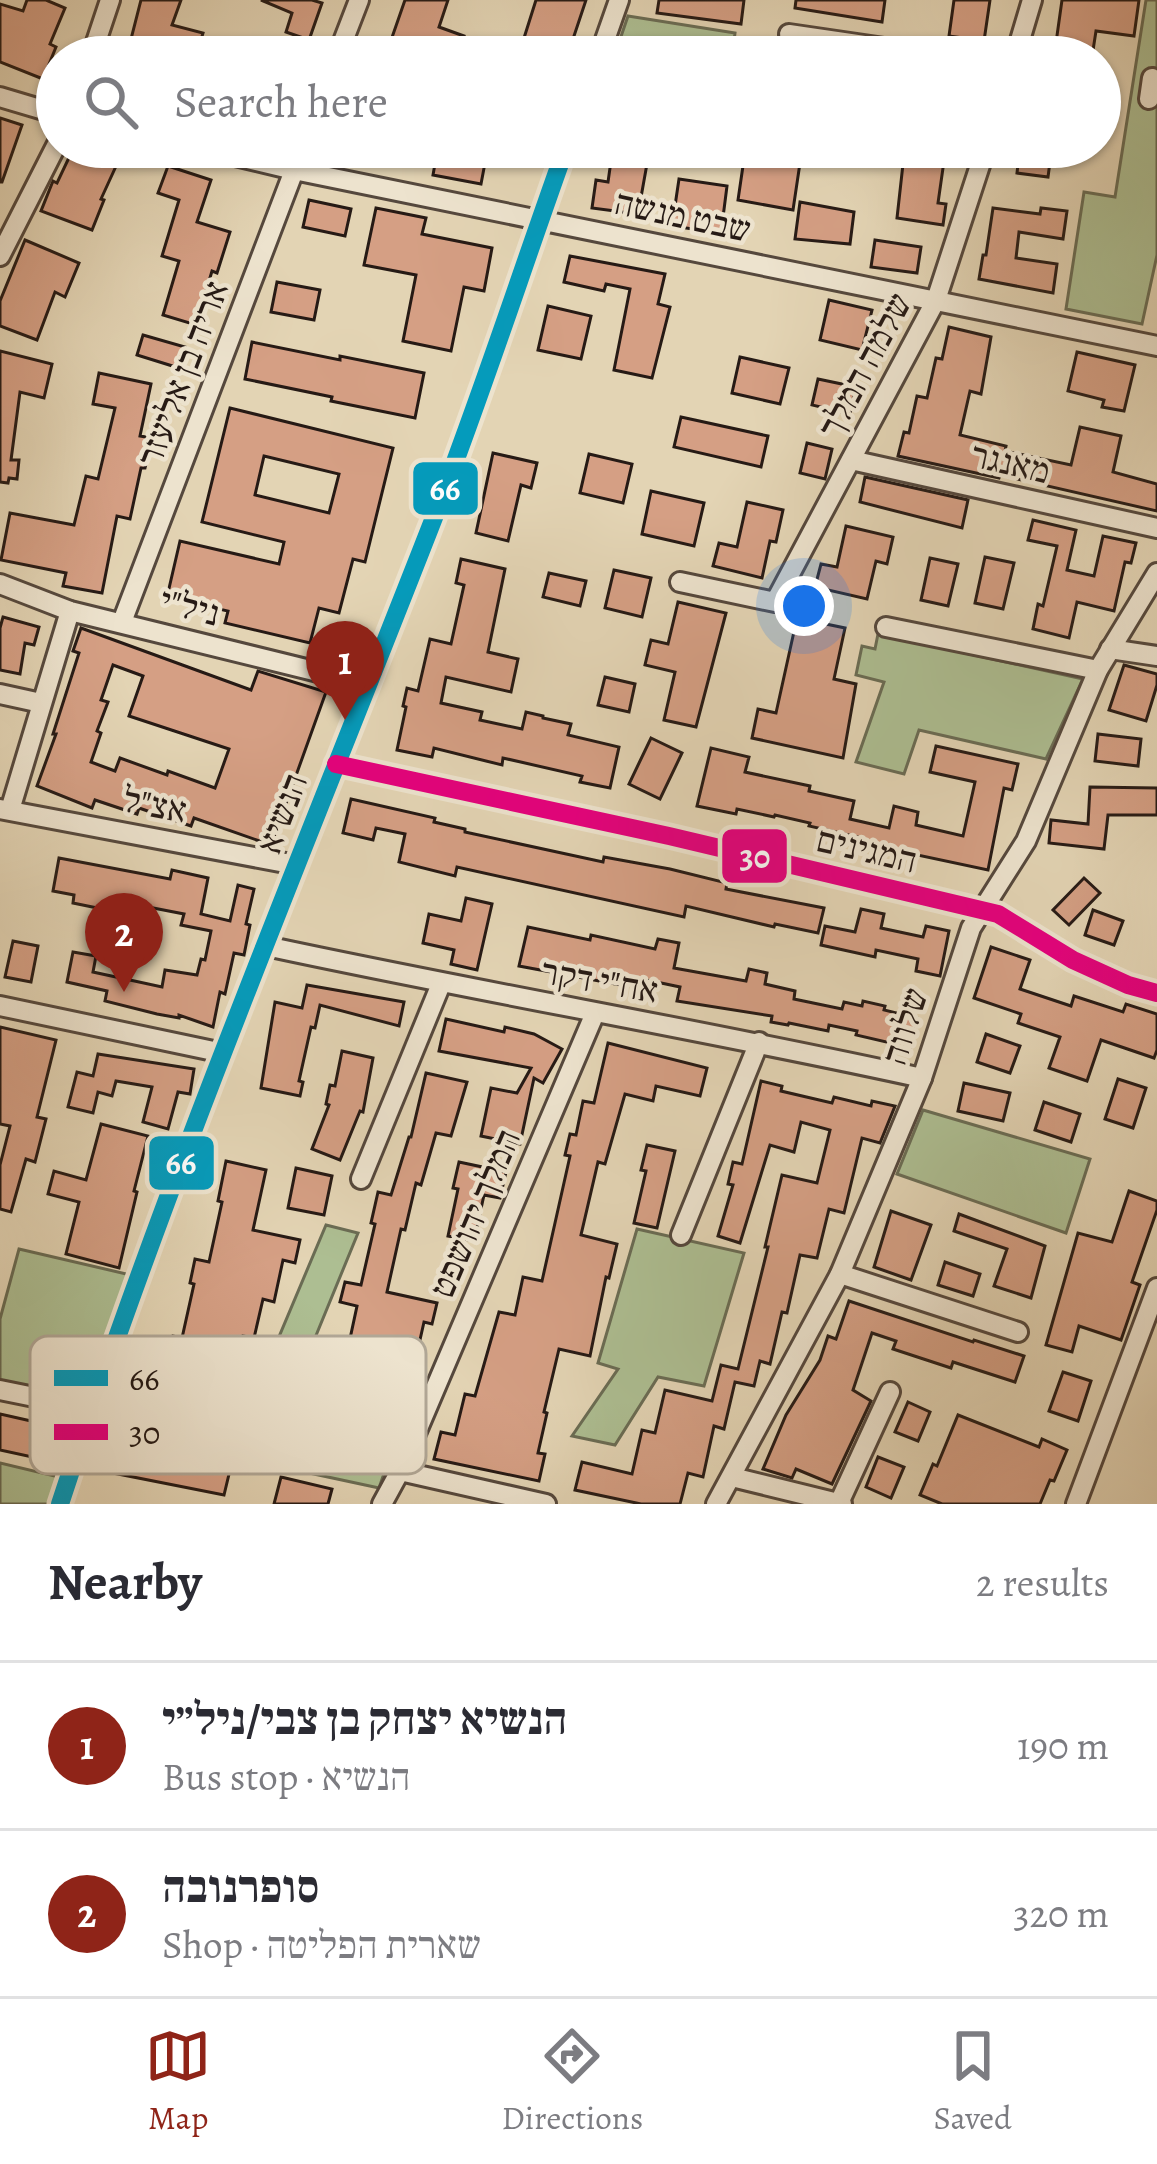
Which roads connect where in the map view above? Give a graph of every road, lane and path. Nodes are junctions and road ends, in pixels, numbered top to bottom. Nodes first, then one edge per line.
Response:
1 (110, 0) edge
2 (358, 0) edge
3 (620, 0) edge
4 (1032, 0) edge
5 (789, 34) dead end
6 (98, 36) edge
7 (345, 36) edge
8 (607, 36) edge
9 (803, 36) edge
10 (1021, 36) edge
11 (0, 97) edge
12 (36, 108) edge
13 (45, 168) edge
14 (286, 168) edge
15 (559, 168) edge
16 (979, 168) edge
17 (294, 170) junction
18 (540, 220) junction
19 (0, 256) edge
20 (936, 301) junction
21 (1157, 346) edge
22 (851, 460) junction
23 (1157, 528) edge
24 (1157, 573) edge
25 (680, 582) dead end
26 (0, 584) edge
27 (70, 610) junction
28 (122, 622) junction
29 (886, 626) dead end
30 (1110, 649) junction
31 (1157, 656) edge
32 (1099, 670) junction
33 (367, 684) junction
34 (0, 694) edge
35 (41, 703) junction
36 (336, 764) junction
37 (5, 809) edge
38 (296, 865) junction
39 (981, 910) junction
40 (266, 946) junction
41 (441, 984) junction
42 (1157, 993) edge
43 (0, 1006) edge
44 (595, 1013) junction
45 (759, 1042) junction
46 (223, 1053) junction
47 (922, 1078) junction
48 (361, 1179) dead end
49 (681, 1235) dead end
50 (840, 1274) junction
51 (1157, 1288) edge
52 (1018, 1332) dead end
53 (118, 1336) edge
54 (0, 1390) edge
55 (890, 1391) dead end
56 (30, 1397) edge
57 (426, 1410) edge
58 (70, 1474) edge
59 (398, 1474) edge
60 (413, 1474) edge
61 (732, 1477) junction
62 (60, 1504) edge
63 (382, 1504) edge
64 (546, 1504) edge
65 (716, 1504) edge
66 (841, 1504) edge
67 (1076, 1504) edge

1 - 6 street
2 - 7 street
3 - 8 street
4 - 10 street
5 - 9 street
11 - 12 street
13 - 19 street
14 - 17 street, שבט מנשה
15 - 18 street, הנשיא
16 - 20 street, שלמה המלך
17 - 18 street, שבט מנשה
17 - 28 street, אריה בן אליעזר
18 - 20 street, שבט מנשה
18 - 33 street, הנשיא
20 - 21 street, שבט מנשה
20 - 22 street, שלמה המלך
22 - 23 street, מאנגר
22 - 25 street, שלמה המלך
24 - 30 street, שלווה
26 - 27 street, ניל"י
27 - 28 street, ניל"י
27 - 35 street
28 - 33 street, ניל"י
29 - 32 street
30 - 31 street
30 - 32 street, שלווה
32 - 39 street, שלווה
33 - 36 street, הנשיא
34 - 35 street
35 - 37 street
36 - 38 street, הנשיא
36 - 39 street, המגינים
37 - 38 street, אצ"ל
38 - 40 street, הנשיא
39 - 42 street, המגינים
39 - 47 street, שלווה
40 - 41 street, אח"י דקר
40 - 46 street, הנשיא
41 - 44 street, אח"י דקר
41 - 48 street
43 - 46 street
44 - 45 street, אח"י דקר
44 - 57 street, המלך יהושפט
45 - 47 street, אח"י דקר
45 - 49 street
46 - 53 street, הנשיא
47 - 50 street, שלווה
50 - 52 street
50 - 61 street, שלווה
51 - 67 street
54 - 56 street
55 - 66 street
58 - 62 street, הנשיא
59 - 63 street, המלך יהושפט
60 - 64 street
61 - 65 street, שלווה
61 - 66 street

